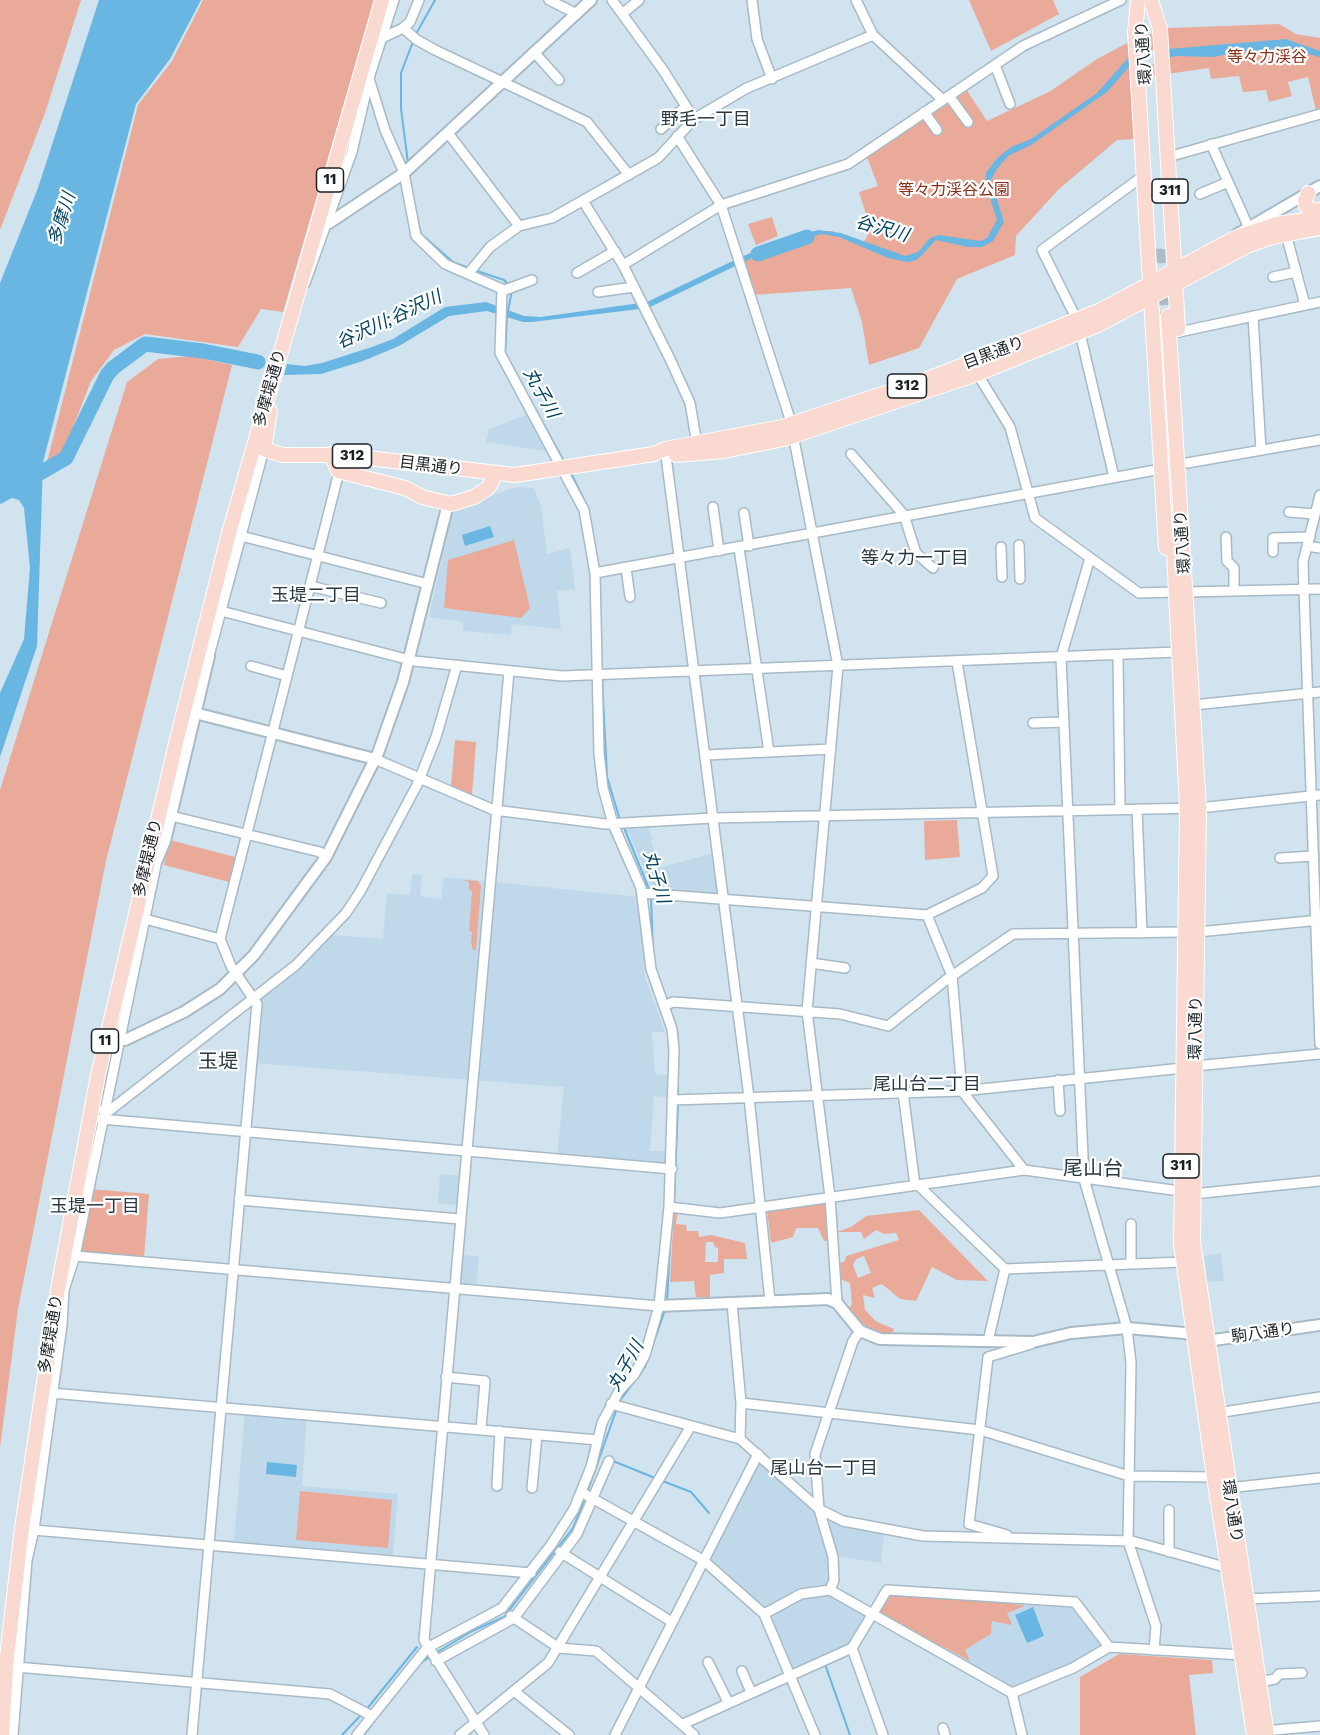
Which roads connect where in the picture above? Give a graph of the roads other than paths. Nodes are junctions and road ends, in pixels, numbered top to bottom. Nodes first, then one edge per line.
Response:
1 (382, 0) edge
2 (394, 0) edge
3 (419, 0) edge
4 (549, 0) edge
5 (591, 0) edge
6 (612, 0) edge
7 (639, 0) edge
8 (752, 0) edge
9 (856, 0) edge
10 (1121, 0) edge
11 (1145, 1) edge
12 (577, 14) junction
13 (622, 14) junction
14 (403, 28) junction
15 (1148, 31) junction
16 (873, 35) junction
17 (382, 38) junction
18 (534, 52) junction
19 (995, 65) junction
20 (772, 79) junction
21 (559, 80) dead end
22 (370, 82) junction
23 (502, 82) junction
24 (946, 98) junction
25 (1010, 104) dead end
26 (686, 106) junction
27 (924, 112) junction
28 (1153, 114) junction
29 (1320, 114) edge
30 (694, 119) junction
31 (968, 122) dead end
32 (661, 129) dead end
33 (937, 130) dead end
34 (448, 133) junction
35 (677, 136) junction
36 (1211, 144) junction
37 (1168, 157) junction
38 (405, 172) junction
39 (629, 175) junction
40 (1143, 176) junction
41 (1228, 182) junction
42 (1314, 190) edge
43 (1200, 194) dead end
44 (583, 201) junction
45 (721, 205) junction
46 (1317, 220) edge
47 (328, 222) junction
48 (519, 226) junction
49 (1248, 226) junction
50 (1286, 234) junction
51 (1226, 242) junction
52 (1164, 245) junction
53 (615, 251) junction
54 (1202, 255) junction
55 (623, 265) junction
56 (471, 270) junction
57 (1296, 272) junction
58 (577, 273) dead end
59 (1174, 277) junction
60 (1273, 277) dead end
61 (532, 280) dead end
62 (634, 287) junction
63 (298, 291) junction
64 (502, 291) junction
65 (1150, 291) junction
66 (598, 292) dead end
67 (1320, 302) edge
68 (1305, 305) junction
69 (1164, 316) tunnel mouth
70 (1252, 316) junction
71 (1078, 327) junction
72 (1179, 332) junction
73 (974, 368) junction
74 (268, 394) junction
75 (792, 430) junction
76 (1320, 440) edge
77 (697, 444) junction
78 (264, 449) junction
79 (1261, 450) junction
80 (331, 454) junction
81 (851, 454) dead end
82 (660, 455) junction
83 (1187, 464) junction
84 (567, 468) junction
85 (1161, 468) junction
86 (339, 472) junction
87 (496, 474) junction
88 (1114, 477) junction
89 (1027, 492) junction
90 (1320, 495) edge
91 (448, 504) junction
92 (713, 507) dead end
93 (1289, 512) dead end
94 (744, 513) dead end
95 (1315, 514) junction
96 (904, 516) junction
97 (813, 532) junction
98 (241, 536) junction
99 (1226, 537) dead end
100 (1308, 542) junction
101 (1019, 545) dead end
102 (744, 547) junction
103 (1001, 547) dead end
104 (1320, 547) edge
105 (719, 551) junction
106 (1273, 552) dead end
107 (319, 556) junction
108 (1090, 558) junction
109 (678, 559) junction
110 (626, 568) junction
111 (933, 568) dead end
112 (598, 573) junction
113 (1002, 577) dead end
114 (1020, 579) dead end
115 (428, 584) junction
116 (310, 586) junction
117 (1320, 589) edge
118 (1234, 591) junction
119 (1305, 591) junction
120 (1181, 592) junction
121 (630, 597) dead end
122 (381, 603) dead end
123 (221, 611) junction
124 (299, 631) junction
125 (1178, 652) junction
126 (1118, 655) junction
127 (209, 656) joint
128 (1061, 657) junction
129 (409, 659) junction
130 (957, 662) junction
131 (457, 665) junction
132 (251, 666) dead end
133 (838, 666) junction
134 (757, 669) junction
135 (509, 671) junction
136 (695, 672) junction
137 (287, 676) junction
138 (603, 676) junction
139 (1320, 692) edge
140 (1309, 693) junction
141 (1194, 705) junction
142 (195, 713) junction
143 (1033, 723) dead end
144 (1064, 723) junction
145 (274, 733) junction
146 (831, 749) junction
147 (769, 752) junction
148 (706, 755) junction
149 (375, 759) junction
150 (420, 778) junction
151 (1316, 796) edge
152 (1193, 808) junction
153 (1120, 809) junction
154 (1137, 809) junction
155 (494, 810) junction
156 (1068, 810) junction
157 (982, 812) junction
158 (171, 816) junction
159 (824, 816) junction
160 (713, 818) junction
161 (618, 823) junction
162 (247, 835) junction
163 (326, 857) junction
164 (1280, 858) dead end
165 (1316, 858) edge
166 (152, 859) junction
167 (648, 894) junction
168 (724, 898) junction
169 (817, 906) junction
170 (927, 915) junction
171 (145, 919) junction
172 (1318, 920) edge
173 (1192, 932) junction
174 (1073, 933) junction
175 (1142, 933) junction
176 (220, 939) junction
177 (811, 963) junction
178 (845, 968) dead end
179 (236, 974) junction
180 (952, 976) junction
181 (255, 998) junction
182 (668, 1005) junction
183 (737, 1006) junction
184 (807, 1011) junction
185 (118, 1039) junction
186 (1320, 1044) edge
187 (1320, 1054) edge
188 (1189, 1067) junction
189 (1080, 1078) junction
190 (1058, 1080) junction
191 (962, 1091) junction
192 (903, 1092) junction
193 (819, 1095) junction
194 (749, 1097) junction
195 (676, 1099) junction
196 (1060, 1111) dead end
197 (102, 1114) junction
198 (244, 1132) junction
199 (466, 1151) junction
200 (672, 1169) junction
201 (1024, 1170) junction
202 (1084, 1179) junction
203 (1320, 1181) edge
204 (917, 1185) junction
205 (1187, 1193) junction
206 (830, 1197) junction
207 (238, 1200) junction
208 (671, 1207) junction
209 (761, 1207) junction
210 (460, 1219) junction
211 (1131, 1224) dead end
212 (75, 1256) junction
213 (1183, 1262) junction
214 (1131, 1263) junction
215 (1110, 1264) junction
216 (1005, 1269) junction
217 (234, 1270) junction
218 (61, 1289) junction
219 (454, 1290) junction
220 (770, 1301) junction
221 (732, 1303) junction
222 (837, 1303) junction
223 (663, 1306) junction
224 (1320, 1325) edge
225 (1127, 1328) junction
226 (860, 1331) junction
227 (1193, 1335) junction
228 (1206, 1340) junction
229 (988, 1341) junction
230 (1038, 1341) junction
231 (446, 1377) junction
232 (51, 1394) junction
233 (1320, 1397) edge
234 (741, 1403) junction
235 (611, 1404) junction
236 (220, 1408) junction
237 (831, 1413) junction
238 (1217, 1413) junction
239 (441, 1426) junction
240 (691, 1426) junction
241 (481, 1429) junction
242 (980, 1430) junction
243 (500, 1431) junction
244 (537, 1435) junction
245 (740, 1439) junction
246 (598, 1440) junction
247 (758, 1454) junction
248 (609, 1461) dead end
249 (1129, 1476) junction
250 (1214, 1477) junction
251 (1320, 1478) edge
252 (497, 1486) dead end
253 (532, 1488) dead end
254 (1228, 1488) junction
255 (581, 1492) junction
256 (593, 1497) junction
257 (819, 1509) junction
258 (1169, 1510) dead end
259 (635, 1521) junction
260 (34, 1530) junction
261 (1010, 1539) junction
262 (1128, 1541) junction
263 (208, 1544) junction
264 (551, 1545) junction
265 (1169, 1552) junction
266 (563, 1554) junction
267 (22, 1560) junction
268 (703, 1560) junction
269 (430, 1563) junction
270 (1228, 1568) junction
271 (531, 1573) junction
272 (600, 1578) junction
273 (830, 1590) junction
274 (1320, 1596) edge
275 (1246, 1599) junction
276 (502, 1608) junction
277 (764, 1614) junction
278 (872, 1615) junction
279 (514, 1618) junction
280 (672, 1622) junction
281 (852, 1647) junction
282 (1109, 1647) junction
283 (427, 1648) junction
284 (559, 1648) junction
285 (1154, 1650) junction
286 (1242, 1655) junction
287 (436, 1661) junction
288 (708, 1662) dead end
289 (16, 1666) junction
290 (742, 1671) dead end
291 (1302, 1673) dead end
292 (789, 1675) junction
293 (197, 1682) junction
294 (1258, 1682) junction
295 (640, 1686) junction
296 (514, 1691) junction
297 (751, 1692) junction
298 (1012, 1693) junction
299 (728, 1702) junction
300 (368, 1714) junction
301 (475, 1722) junction
302 (683, 1724) junction
303 (1320, 1726) edge
304 (1260, 1733) edge
305 (2, 1735) edge
306 (13, 1735) edge
307 (192, 1735) edge
308 (357, 1735) edge
309 (460, 1735) edge
310 (484, 1735) edge
311 (568, 1735) edge
312 (615, 1735) edge
313 (694, 1735) edge
314 (815, 1735) edge
315 (883, 1735) edge
316 (1022, 1735) edge

1 - 63 main road, 多摩堤通り / 11
2 - 17 street
3 - 14 street
4 - 12 street
5 - 12 street
6 - 13 street
7 - 13 street
8 - 20 street
9 - 16 street
10 - 19 street
11 - 15 main road, 環八通り
12 - 18 street
13 - 26 street
14 - 17 street
14 - 23 street
15 - 28 main road
15 - 28 main road
16 - 20 street
16 - 24 street
17 - 22 street
18 - 21 street
18 - 23 street
19 - 24 street
19 - 25 street
20 - 30 street
22 - 38 street
22 - 47 street
23 - 34 street
23 - 39 street
24 - 27 street
24 - 31 street
26 - 30 street
26 - 32 street
27 - 33 street
27 - 45 street
28 - 37 main road, 311
28 - 40 main road, 311
28 - 52 main road, 311
29 - 36 street
30 - 35 street
34 - 38 street
34 - 48 street
35 - 39 street
35 - 45 street
36 - 37 street
36 - 41 street
37 - 52 main road, 311
38 - 47 street
38 - 56 street
39 - 44 street
40 - 65 main road, 311
40 - 71 street
41 - 43 street
41 - 49 street
42 - 46 main road
42 - 49 street
44 - 48 street
44 - 53 street
45 - 55 street
45 - 75 street
46 - 50 main road, 目黒通り / 312
46 - 51 main road, 目黒通り / 312
47 - 63 street
48 - 56 street
49 - 51 street
50 - 57 street
50 - 59 main road, 目黒通り / 312
51 - 54 main road, 目黒通り / 312
52 - 54 main road
52 - 59 main road, 311
53 - 55 street
53 - 58 street
54 - 59 main road, 目黒通り / 312
55 - 62 street
56 - 64 street
57 - 60 street
57 - 68 street
59 - 65 main road, 目黒通り / 312
59 - 72 main road
61 - 64 street
62 - 66 street
62 - 77 street
63 - 74 main road, 多摩堤通り / 11
64 - 84 street
65 - 71 main road, 目黒通り / 312
65 - 85 main road
67 - 68 street
68 - 70 street
69 - 120 main road, 環八通り / 311
70 - 72 street
70 - 79 street
71 - 73 main road, 目黒通り / 312
71 - 88 street
72 - 83 main road
73 - 75 main road, 目黒通り / 312
73 - 89 street
74 - 78 main road
74 - 166 main road, 多摩堤通り / 11
75 - 77 main road, 目黒通り / 312
75 - 82 main road, 目黒通り / 312
75 - 97 street
76 - 79 street
77 - 82 main road, 目黒通り / 312
78 - 80 main road, 目黒通り / 312
78 - 98 street
79 - 83 street
80 - 86 main road, 312
80 - 87 main road, 目黒通り / 312
81 - 96 street
82 - 84 main road, 目黒通り / 312
82 - 109 street
83 - 120 main road
84 - 87 main road, 目黒通り / 312
84 - 112 street
85 - 88 street
85 - 120 main road
86 - 91 main road, 312
86 - 107 street
87 - 91 main road
88 - 89 street
89 - 96 street
89 - 108 street
90 - 95 street
91 - 115 street
92 - 105 street
93 - 95 street
94 - 102 street
95 - 100 street
96 - 97 street
96 - 111 street
97 - 102 street
97 - 133 street
98 - 107 street
98 - 123 street
99 - 118 street
100 - 104 street
100 - 106 street
100 - 119 street
101 - 114 street
102 - 105 street
102 - 134 street
103 - 113 street
105 - 109 street
107 - 115 street
107 - 116 street
108 - 120 street
108 - 128 street
109 - 110 street
109 - 136 street
110 - 112 street
110 - 121 street
112 - 138 street
115 - 129 street
116 - 122 street
116 - 124 street
117 - 119 street
118 - 119 street
118 - 120 street
119 - 140 street
120 - 125 main road, 環八通り / 311
120 - 141 main road, 環八通り / 311
123 - 124 street
123 - 127 street
124 - 129 street
124 - 137 street
125 - 126 street
125 - 152 main road, 環八通り / 311
126 - 128 street
126 - 153 street
127 - 142 street
128 - 130 street
128 - 144 street
129 - 131 street
129 - 149 street
130 - 133 street
130 - 157 street
131 - 135 street
131 - 150 street
132 - 137 street
133 - 134 street
133 - 146 street
134 - 136 street
134 - 147 street
135 - 138 street
135 - 155 street
136 - 138 street
136 - 148 street
137 - 145 street
138 - 161 street
139 - 140 street
140 - 141 street
140 - 151 street
141 - 152 main road, 環八通り / 311
142 - 145 street
142 - 158 street
143 - 144 street
144 - 156 street
145 - 149 street
145 - 162 street
146 - 147 street
146 - 159 street
147 - 148 street
148 - 160 street
149 - 150 street
149 - 163 street
150 - 155 street
150 - 181 street
151 - 152 street
151 - 165 street
152 - 154 street
152 - 173 main road, 環八通り / 311
153 - 154 street
153 - 156 street
154 - 175 street
155 - 161 street
155 - 199 street
156 - 157 street
156 - 174 street
157 - 159 street
157 - 170 street
158 - 162 street
158 - 166 street
159 - 160 street
159 - 169 street
160 - 161 street
160 - 168 street
161 - 167 street
162 - 163 street
162 - 176 street
163 - 179 street
164 - 165 street
165 - 172 street
166 - 171 street
166 - 218 main road, 多摩堤通り / 11
167 - 168 street
167 - 182 street
168 - 169 street
168 - 183 street
169 - 170 street
169 - 177 street
170 - 180 street
171 - 176 street
171 - 185 street
172 - 173 street
172 - 186 street
173 - 175 street
173 - 188 main road, 環八通り / 311
174 - 175 street
174 - 180 street
174 - 189 street
176 - 179 street
177 - 178 street
177 - 184 street
179 - 181 street
179 - 185 street
180 - 184 street
180 - 191 street
181 - 197 street
181 - 198 street
182 - 183 street
182 - 195 street
183 - 184 street
183 - 194 street
184 - 193 street
185 - 197 street
187 - 188 street
188 - 189 street
188 - 205 main road, 環八通り / 311
189 - 190 street
189 - 202 street
190 - 191 street
190 - 196 street
191 - 192 street
191 - 201 street
192 - 193 street
192 - 204 street
193 - 194 street
193 - 206 street
194 - 195 street
194 - 209 street
195 - 200 street
197 - 198 street
197 - 212 street
198 - 199 street
198 - 207 street
199 - 200 street
199 - 210 street
200 - 208 street
201 - 202 street
201 - 204 street
202 - 205 street
202 - 215 street
203 - 205 street
204 - 206 street
204 - 216 street
205 - 213 main road, 環八通り / 311
205 - 228 main road, 環八通り / 311
206 - 209 street
206 - 222 street
207 - 210 street
207 - 217 street
208 - 209 street
208 - 223 street
209 - 220 street
210 - 219 street
211 - 214 street
212 - 217 street
212 - 218 street
213 - 214 street
213 - 227 main road, 環八通り / 311
214 - 215 street
215 - 216 street
215 - 225 street
216 - 229 street
217 - 219 street
217 - 236 street
218 - 232 street
218 - 267 main road, 多摩堤通り / 11
219 - 223 street
219 - 231 street
220 - 221 street
220 - 222 street
221 - 223 street
221 - 234 street
222 - 226 street
223 - 235 street
224 - 228 street, 駒八通り
225 - 227 street
225 - 230 street
225 - 249 street
226 - 229 street
226 - 237 street
227 - 228 street
227 - 250 main road, 環八通り / 311
228 - 238 main road, 環八通り / 311
229 - 230 street
230 - 242 street
231 - 239 street
231 - 241 street
232 - 236 street
232 - 260 street
233 - 238 street
234 - 237 street
234 - 245 street
235 - 240 street
235 - 246 street
236 - 239 street
236 - 263 street
237 - 242 street
237 - 257 street
238 - 254 main road, 環八通り / 311
239 - 241 street
239 - 269 street
240 - 245 street
240 - 259 street
241 - 243 street
242 - 249 street
242 - 261 street
243 - 244 street
243 - 252 street
244 - 246 street
244 - 253 street
245 - 247 street
246 - 255 street
247 - 257 street
247 - 268 street
248 - 256 street
249 - 250 street
249 - 262 street
250 - 270 main road, 環八通り / 311
251 - 254 street
254 - 275 main road, 環八通り / 311
255 - 256 street
255 - 264 street
256 - 259 street
256 - 266 street
257 - 261 street
257 - 273 street
258 - 265 street
259 - 268 street
259 - 272 street
260 - 263 street
260 - 267 street
261 - 262 street
262 - 265 street
262 - 285 street
263 - 269 street
263 - 293 street
264 - 266 street
264 - 271 street
265 - 270 street
266 - 272 street
266 - 279 street
267 - 289 street
267 - 305 main road, 多摩堤通り / 11
268 - 277 street
268 - 280 street
269 - 271 street
269 - 283 street
270 - 286 main road, 環八通り / 311
271 - 276 street
272 - 280 street
272 - 284 street
273 - 277 street
273 - 278 street
274 - 275 street
275 - 294 main road, 環八通り / 311
276 - 279 street
276 - 283 street
277 - 292 street
278 - 281 street
278 - 282 street
278 - 298 street
279 - 284 street
279 - 287 street
280 - 295 street
281 - 292 street
281 - 315 street
282 - 285 street
282 - 298 street
283 - 287 street
283 - 300 street
284 - 295 street
284 - 296 street
285 - 286 street
286 - 304 main road, 環八通り / 311
287 - 301 street
288 - 299 street
289 - 293 street
289 - 306 street
290 - 297 street
291 - 294 street
292 - 297 street
292 - 314 street
293 - 300 street
293 - 307 street
294 - 304 main road, 環八通り / 311
295 - 302 street
295 - 312 street
296 - 301 street
296 - 311 street
297 - 299 street
298 - 316 street
299 - 302 street
300 - 308 street
301 - 309 street
301 - 310 street
302 - 313 street
303 - 304 street

